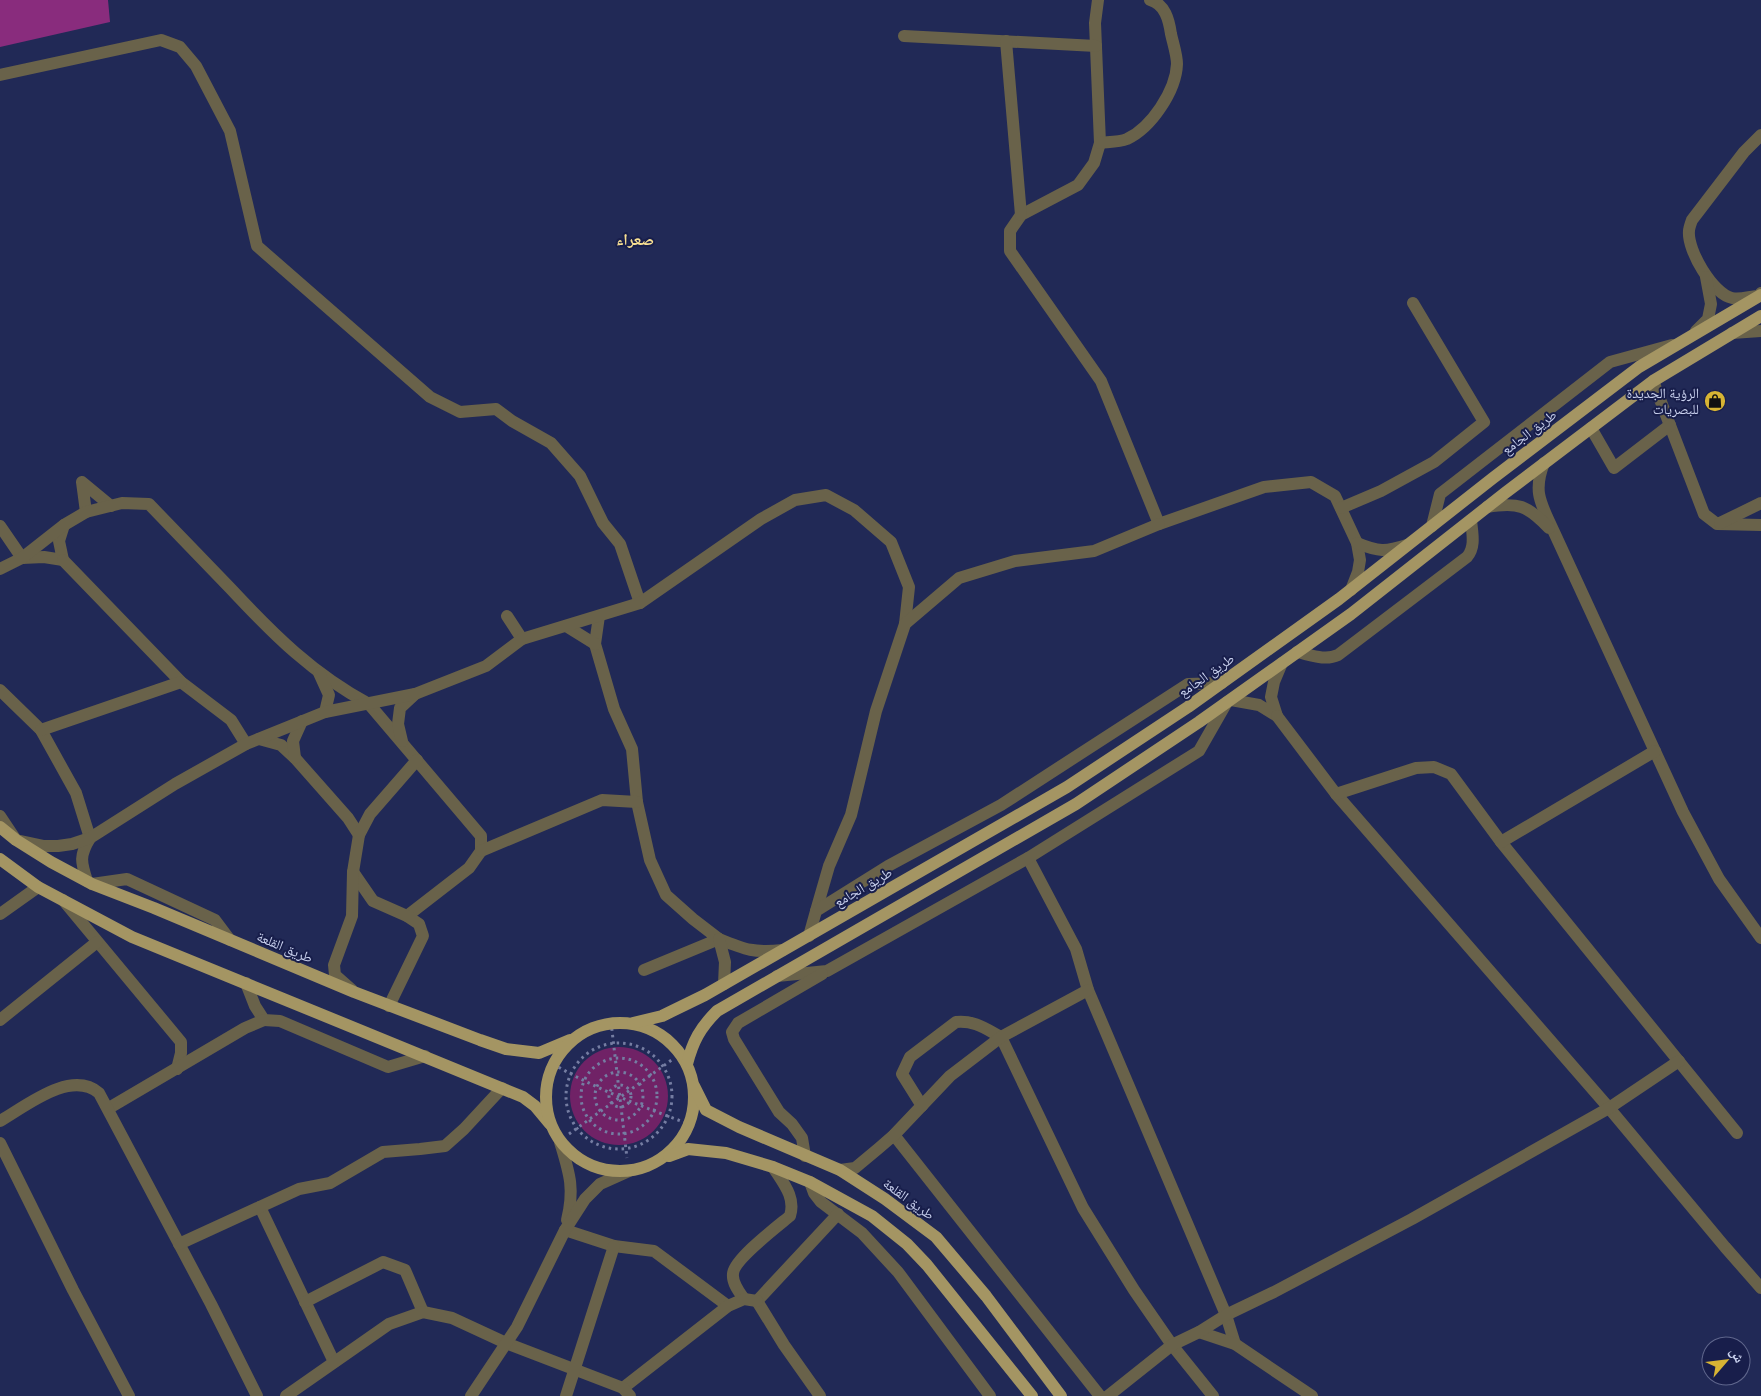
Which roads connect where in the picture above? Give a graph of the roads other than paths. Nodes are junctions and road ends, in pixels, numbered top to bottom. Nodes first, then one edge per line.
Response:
1 (1098, 0) edge
2 (1150, 0) edge
3 (904, 36) dead end
4 (1006, 41) junction
5 (1096, 46) junction
6 (0, 75) edge
7 (1761, 135) edge
8 (1100, 143) junction
9 (1021, 216) junction
10 (1706, 277) junction
11 (1760, 294) edge
12 (1413, 303) dead end
13 (1761, 316) edge
14 (1761, 331) edge
15 (1732, 333) junction
16 (1691, 336) junction
17 (1677, 344) junction
18 (1653, 381) junction
19 (1670, 425) junction
20 (1591, 428) junction
21 (1544, 463) junction
22 (1761, 503) edge
23 (111, 506) junction
24 (1487, 507) junction
25 (1341, 508) junction
26 (86, 512) junction
27 (1471, 520) junction
28 (1159, 524) junction
29 (1718, 524) junction
30 (64, 525) junction
31 (1761, 525) edge
32 (0, 526) edge
33 (1432, 526) junction
34 (1554, 532) junction
35 (1357, 543) junction
36 (1410, 544) junction
37 (22, 558) junction
38 (63, 560) junction
39 (0, 570) edge
40 (1351, 590) junction
41 (640, 603) junction
42 (507, 616) dead end
43 (598, 616) junction
44 (905, 624) junction
45 (566, 626) junction
46 (522, 639) junction
47 (596, 644) junction
48 (1297, 652) junction
49 (1282, 663) junction
50 (319, 673) junction
51 (181, 682) junction
52 (1222, 683) junction
53 (0, 690) edge
54 (415, 694) junction
55 (1229, 701) junction
56 (369, 704) junction
57 (325, 712) junction
58 (1277, 716) junction
59 (302, 721) junction
60 (41, 730) junction
61 (259, 739) junction
62 (402, 743) junction
63 (246, 744) junction
64 (1655, 751) junction
65 (295, 758) junction
66 (417, 760) junction
67 (1336, 794) junction
68 (637, 802) junction
69 (370, 814) junction
70 (0, 816) edge
71 (348, 818) junction
72 (0, 827) edge
73 (359, 835) junction
74 (90, 838) junction
75 (16, 840) junction
76 (1501, 842) junction
77 (481, 851) junction
78 (1028, 858) junction
79 (1, 860) edge
80 (353, 872) junction
81 (89, 882) junction
82 (38, 887) junction
83 (63, 900) junction
84 (373, 901) junction
85 (816, 911) junction
86 (0, 914) edge
87 (352, 916) junction
88 (407, 916) junction
89 (809, 936) junction
90 (1761, 938) edge
91 (719, 939) junction
92 (97, 942) junction
93 (784, 950) junction
94 (644, 970) dead end
95 (827, 971) junction
96 (777, 976) junction
97 (246, 983) junction
98 (724, 984) junction
99 (1088, 990) junction
100 (354, 992) junction
101 (256, 1006) junction
102 (389, 1006) junction
103 (0, 1020) edge
104 (264, 1020) junction
105 (633, 1023) junction
106 (245, 1028) junction
107 (1002, 1037) junction
108 (570, 1040) junction
109 (181, 1042) junction
110 (209, 1050) junction
111 (424, 1056) junction
112 (683, 1059) junction
113 (1679, 1061) junction
114 (177, 1069) junction
115 (694, 1086) junction
116 (502, 1088) junction
117 (922, 1106) junction
118 (108, 1108) junction
119 (1610, 1108) junction
120 (0, 1121) edge
121 (550, 1124) junction
122 (1737, 1133) dead end
123 (894, 1135) junction
124 (560, 1142) junction
125 (0, 1143) edge
126 (805, 1156) junction
127 (662, 1158) junction
128 (773, 1167) junction
129 (840, 1170) junction
130 (629, 1171) junction
131 (810, 1182) junction
132 (260, 1207) junction
133 (838, 1214) junction
134 (565, 1230) junction
135 (179, 1244) junction
136 (614, 1246) junction
137 (1761, 1288) edge
138 (750, 1300) junction
139 (305, 1302) junction
140 (728, 1306) junction
141 (423, 1312) junction
142 (1226, 1315) junction
143 (1199, 1332) junction
144 (506, 1343) junction
145 (1235, 1344) junction
146 (1172, 1345) junction
147 (334, 1362) junction
148 (574, 1369) junction
149 (626, 1392) edge
150 (129, 1396) edge
151 (257, 1396) edge
152 (286, 1396) edge
153 (471, 1396) edge
154 (566, 1396) edge
155 (820, 1396) edge
156 (990, 1396) edge
157 (1032, 1396) edge
158 (1061, 1396) edge
159 (1100, 1396) edge
160 (1108, 1396) edge
161 (1213, 1396) edge
162 (1312, 1396) edge

1 - 5 street
2 - 8 street
3 - 4 street
4 - 5 street
4 - 9 street
5 - 8 street
6 - 41 street
7 - 10 street
8 - 9 street
9 - 28 street
10 - 11 street
10 - 16 street
11 - 16 main road, طريق الجامع
12 - 25 street
13 - 15 main road
14 - 15 street
15 - 18 main road
16 - 17 main road, طريق الجامع
17 - 33 main road, طريق الجامع
17 - 33 street
18 - 19 street
18 - 20 main road
19 - 20 street
19 - 29 street
20 - 21 main road
21 - 24 main road
21 - 34 street
22 - 29 street
23 - 26 street
23 - 26 street
23 - 50 street
24 - 27 main road
24 - 34 street
25 - 28 street
25 - 35 street
26 - 30 street
27 - 48 main road
27 - 48 street
28 - 44 street
29 - 31 street
30 - 37 street
30 - 38 street
32 - 37 street
33 - 36 main road, طريق الجامع
34 - 64 street
35 - 36 street
35 - 40 street
36 - 40 main road, طريق الجامع
37 - 38 street
37 - 39 street
38 - 51 street
40 - 52 main road, طريق الجامع
41 - 43 street
41 - 44 street
42 - 46 street
43 - 45 street
43 - 47 street
44 - 85 street
45 - 46 street
45 - 47 street
46 - 54 street
47 - 68 street
48 - 49 main road
49 - 55 main road
49 - 58 street
50 - 56 street
50 - 57 street
51 - 60 street
51 - 63 street
52 - 85 street
52 - 89 main road, طريق الجامع
53 - 60 street
54 - 56 street
54 - 62 street
55 - 58 street
55 - 78 street
55 - 96 main road
56 - 57 street
56 - 62 street
57 - 59 street
58 - 67 street
59 - 61 street
59 - 65 street
60 - 74 street
61 - 63 street
61 - 65 street
62 - 66 street
63 - 74 street
64 - 76 street
64 - 90 street
65 - 71 street
66 - 69 street
66 - 77 street
67 - 76 street
67 - 119 street
68 - 77 street
68 - 91 street
69 - 71 street
69 - 73 street
70 - 75 street
71 - 73 street
72 - 75 main road, طريق القلعة
73 - 80 street
74 - 75 street
74 - 81 street
75 - 81 main road, طريق القلعة
76 - 113 street
77 - 88 street
78 - 95 street
78 - 99 street
79 - 82 main road
80 - 84 street
80 - 87 street
81 - 100 main road, طريق القلعة
82 - 83 main road
82 - 86 street
83 - 92 street
83 - 97 main road
84 - 87 street
84 - 88 street
85 - 89 street
87 - 100 street
88 - 102 street
89 - 93 main road, طريق الجامع
91 - 93 street
91 - 94 street
91 - 98 street
92 - 103 street
92 - 109 street
93 - 98 main road, طريق الجامع
95 - 96 street
95 - 126 street
96 - 112 main road
97 - 101 street
97 - 111 main road
98 - 105 main road, طريق الجامع
99 - 107 street
99 - 142 street
100 - 102 main road, طريق القلعة
101 - 104 street
101 - 106 street
102 - 108 main road, طريق القلعة
104 - 106 street
104 - 111 street
105 - 108 main road
105 - 112 main road
106 - 110 street
107 - 117 street
107 - 117 street
107 - 146 street
108 - 121 main road
109 - 110 street
109 - 114 street
110 - 114 street
111 - 116 main road
112 - 115 main road
113 - 119 street
113 - 122 street
114 - 118 street
115 - 126 main road, طريق القلعة
115 - 127 main road
116 - 121 main road
116 - 132 street
117 - 123 street
118 - 120 street
118 - 135 street
119 - 137 street
119 - 142 street
121 - 124 main road
123 - 129 street
123 - 159 street
124 - 130 main road
124 - 134 street
125 - 150 street
126 - 129 main road, طريق القلعة
127 - 128 main road
127 - 130 main road
128 - 131 main road
128 - 138 street
129 - 158 main road, طريق القلعة
130 - 134 street
131 - 133 street
131 - 157 main road
132 - 135 street
132 - 139 street
133 - 138 street
133 - 156 street
134 - 136 street
134 - 144 street
135 - 151 street
136 - 140 street
136 - 148 street
138 - 140 street
138 - 155 street
139 - 141 street
139 - 147 street
140 - 149 street
141 - 144 street
141 - 147 street
142 - 143 street
142 - 145 street
143 - 145 street
143 - 146 street
144 - 148 street
144 - 153 street
145 - 162 street
146 - 160 street
146 - 161 street
147 - 152 street
148 - 149 street
148 - 154 street

